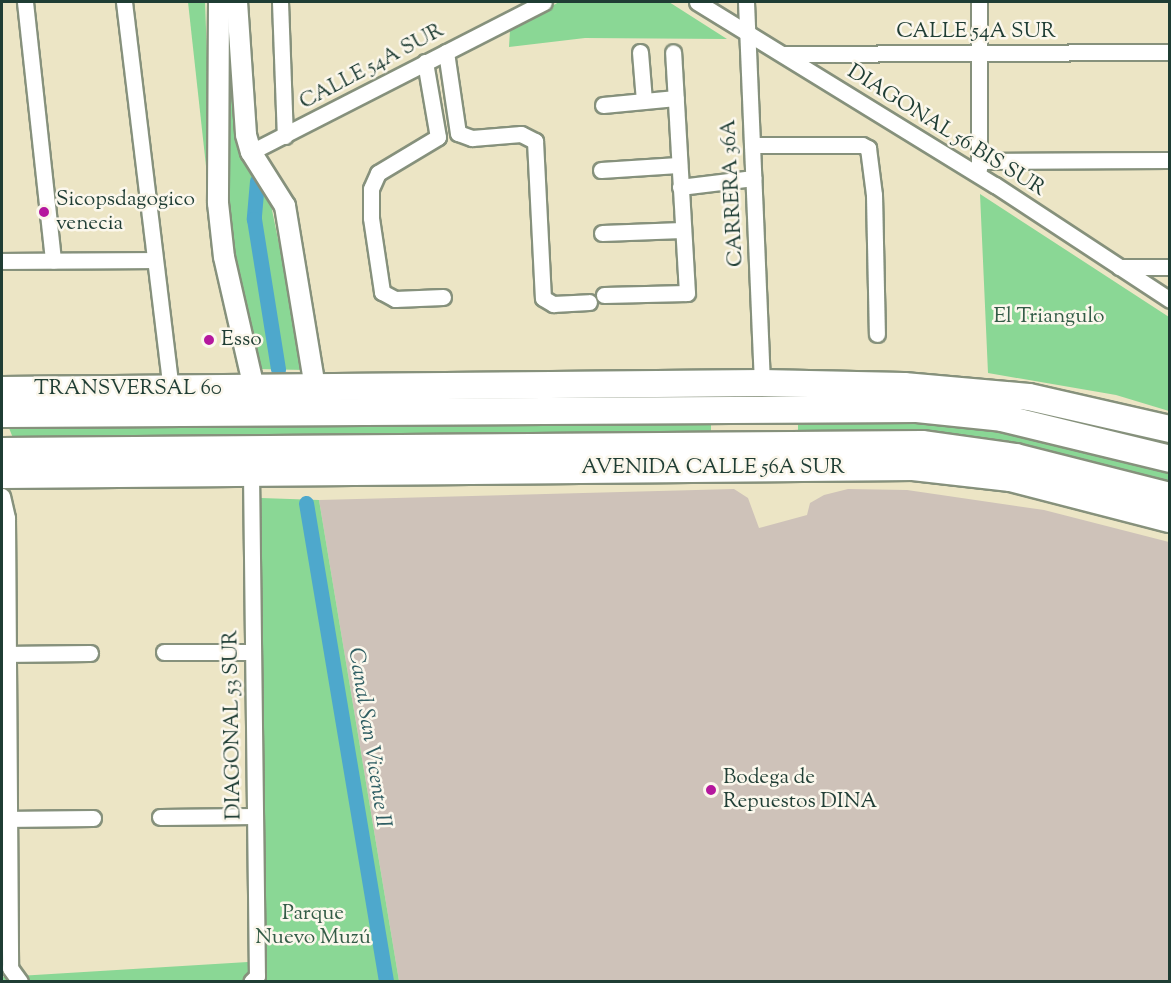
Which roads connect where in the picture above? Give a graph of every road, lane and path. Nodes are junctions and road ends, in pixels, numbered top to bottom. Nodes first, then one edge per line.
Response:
1 (25, 2) edge
2 (124, 2) edge
3 (219, 2) edge
4 (237, 2) edge
5 (280, 2) edge
6 (544, 2) edge
7 (697, 2) edge
8 (746, 2) edge
9 (979, 2) edge
10 (514, 9) edge
11 (746, 32) junction
12 (446, 52) junction
13 (640, 52) dead end
14 (673, 52) dead end
15 (1170, 52) edge
16 (979, 53) junction
17 (783, 54) junction
18 (425, 62) junction
19 (676, 98) junction
20 (644, 102) junction
21 (603, 105) dead end
22 (285, 136) junction
23 (752, 145) junction
24 (251, 152) junction
25 (1170, 160) edge
26 (678, 165) junction
27 (979, 168) junction
28 (601, 170) dead end
29 (753, 178) junction
30 (680, 187) junction
31 (682, 230) junction
32 (602, 233) dead end
33 (53, 260) junction
34 (155, 260) junction
35 (2, 261) edge
36 (1119, 267) junction
37 (1170, 267) edge
38 (604, 295) dead end
39 (443, 297) dead end
40 (1170, 300) edge
41 (589, 302) dead end
42 (877, 334) dead end
43 (762, 383) junction
44 (315, 387) junction
45 (551, 388) junction
46 (957, 388) junction
47 (91, 389) junction
48 (171, 389) junction
49 (2, 390) edge
50 (253, 400) junction
51 (489, 410) junction
52 (153, 412) junction
53 (2, 414) edge
54 (1028, 423) junction
55 (1170, 429) edge
56 (514, 446) junction
57 (166, 450) junction
58 (2, 451) edge
59 (1170, 459) edge
60 (251, 461) junction
61 (594, 468) junction
62 (88, 474) junction
63 (2, 475) edge
64 (1170, 495) edge
65 (2, 496) edge
66 (1138, 510) junction
67 (1170, 512) edge
68 (1170, 519) edge
69 (164, 652) dead end
70 (253, 652) junction
71 (90, 653) dead end
72 (5, 654) edge
73 (255, 816) junction
74 (160, 817) dead end
75 (93, 818) dead end
76 (5, 819) edge
77 (6, 968) edge
78 (254, 979) edge
79 (20, 981) edge

1 - 33 street
2 - 34 street
3 - 50 street
4 - 24 street
5 - 22 street
6 - 10 street, CALLE 54A SUR
7 - 11 street, DIAGONAL 56 BIS SUR
8 - 11 street, CARRERA 36A
9 - 16 street
10 - 12 street, CALLE 54A SUR
11 - 17 street, DIAGONAL 56 BIS SUR
11 - 23 street, CARRERA 36A
12 - 18 street, CALLE 54A SUR
12 - 41 street
13 - 20 street
14 - 19 street
15 - 16 street, CALLE 54A SUR
16 - 17 street, CALLE 54A SUR
16 - 27 street
17 - 27 street, DIAGONAL 56 BIS SUR
18 - 22 street, CALLE 54A SUR
18 - 39 street
19 - 20 street
19 - 26 street
20 - 21 street
22 - 24 street, CALLE 54A SUR
23 - 29 street, CARRERA 36A
23 - 42 street
24 - 44 street
25 - 27 street
26 - 28 street
26 - 30 street
27 - 36 street, DIAGONAL 56 BIS SUR
29 - 30 street
29 - 43 street, CARRERA 36A
30 - 31 street
31 - 32 street
31 - 38 street
33 - 34 street
33 - 35 street
34 - 48 street
36 - 37 street
36 - 40 street, DIAGONAL 56 BIS SUR
43 - 45 highway
43 - 46 highway
44 - 45 highway
44 - 50 highway
45 - 51 highway
46 - 54 highway
46 - 55 highway
47 - 48 highway, TRANSVERSAL 60
47 - 49 highway, TRANSVERSAL 60
47 - 52 highway
48 - 50 highway, TRANSVERSAL 60
50 - 51 highway
50 - 52 highway, TRANSVERSAL 60
51 - 54 highway
52 - 53 highway, TRANSVERSAL 60
54 - 59 highway
56 - 60 highway, AVENIDA CALLE 56A SUR
56 - 61 highway
56 - 64 highway, AVENIDA CALLE 56A SUR
57 - 58 highway
57 - 60 highway
57 - 62 highway
60 - 61 highway, AVENIDA CALLE 56A SUR
60 - 62 highway
60 - 70 street, DIAGONAL 53 SUR
61 - 66 highway, AVENIDA CALLE 56A SUR
62 - 63 highway
65 - 72 street
66 - 67 highway
66 - 68 highway, AVENIDA CALLE 56A SUR
69 - 70 street
70 - 73 street, DIAGONAL 53 SUR
71 - 72 street
72 - 76 street
73 - 74 street
73 - 78 street, DIAGONAL 53 SUR
75 - 76 street
76 - 77 street
77 - 79 street

